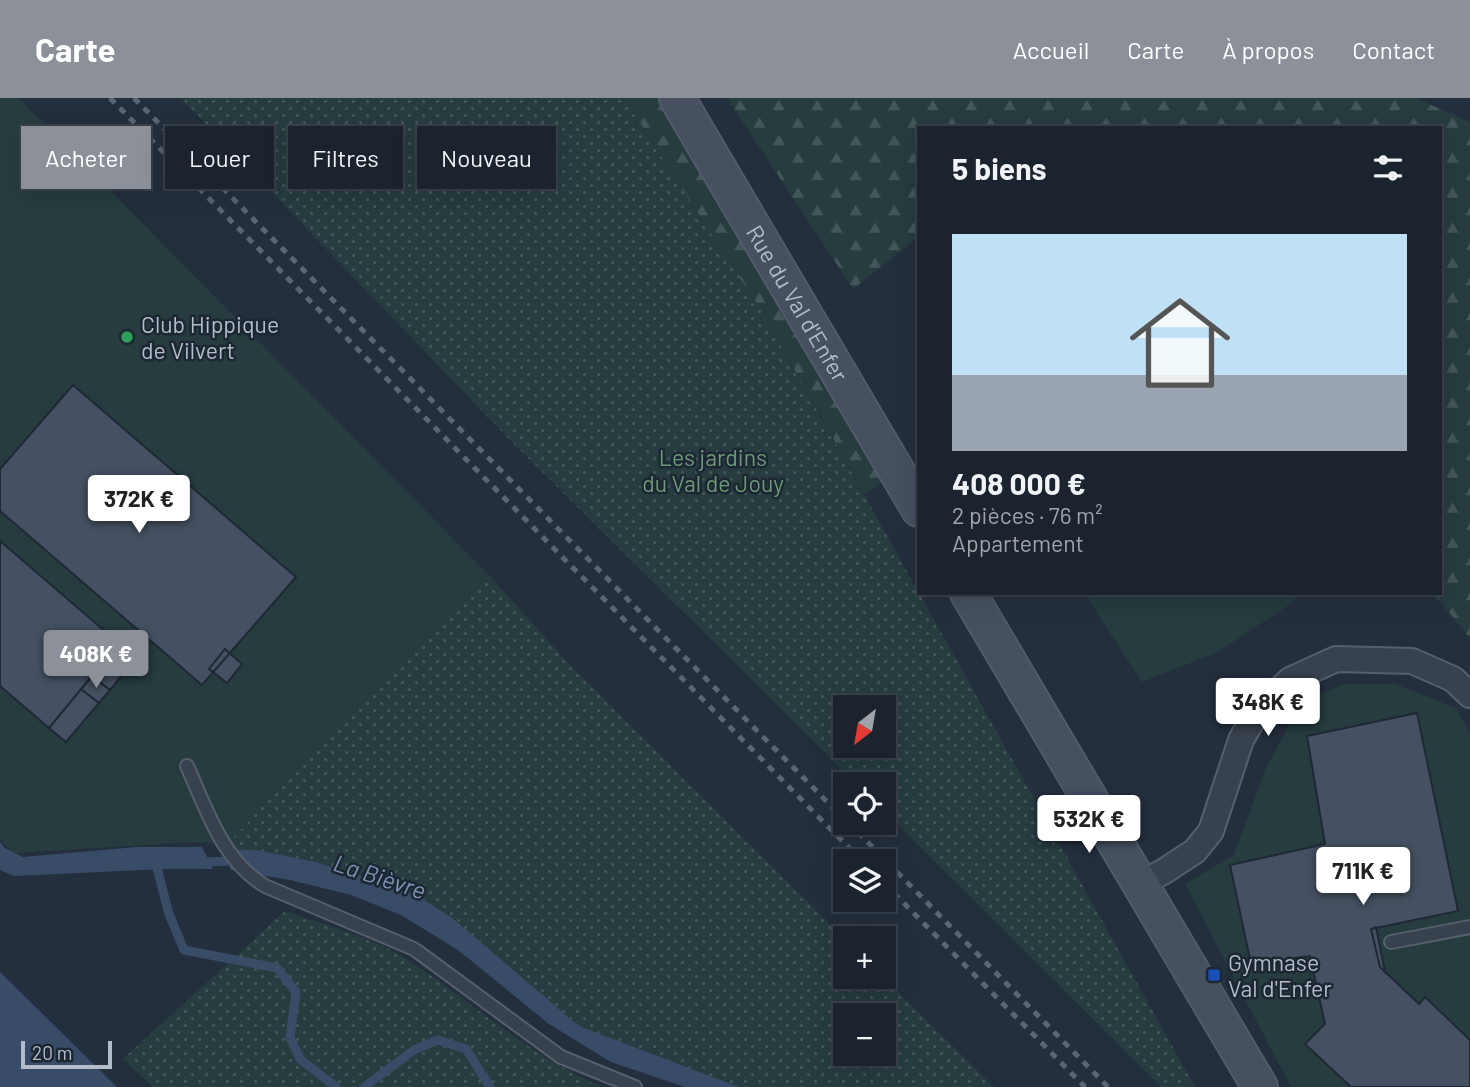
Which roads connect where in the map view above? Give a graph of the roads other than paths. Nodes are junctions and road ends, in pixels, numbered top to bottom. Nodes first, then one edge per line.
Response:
1 (677, 98) edge
2 (917, 506) edge
3 (969, 595) edge
4 (1470, 695) edge
5 (187, 766) dead end
6 (1139, 884) junction
7 (1470, 928) edge
8 (1391, 942) dead end
9 (635, 1087) edge
10 (1260, 1087) edge

1 - 2 street, Rue du Val d'Enfer
3 - 6 street
4 - 6 street
5 - 9 lane
6 - 10 street
7 - 8 lane

